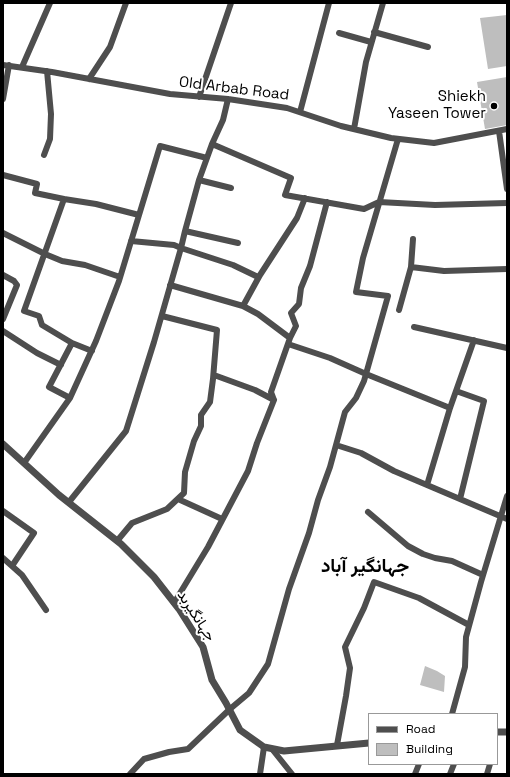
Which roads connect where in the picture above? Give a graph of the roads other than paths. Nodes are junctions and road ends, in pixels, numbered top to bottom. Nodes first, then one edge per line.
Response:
1 (50, 3) edge
2 (126, 3) edge
3 (231, 3) edge
4 (329, 3) edge
5 (383, 3) edge
6 (374, 32) junction
7 (339, 33) dead end
8 (371, 42) junction
9 (428, 47) dead end
10 (6, 65) edge
11 (22, 68) junction
12 (47, 71) junction
13 (89, 79) junction
14 (199, 97) junction
15 (3, 99) edge
16 (228, 99) junction
17 (300, 112) junction
18 (354, 129) junction
19 (507, 129) edge
20 (499, 131) junction
21 (398, 139) junction
22 (212, 144) junction
23 (44, 155) dead end
24 (206, 158) junction
25 (3, 175) edge
26 (200, 180) junction
27 (231, 188) dead end
28 (507, 189) edge
29 (305, 198) junction
30 (64, 199) junction
31 (327, 202) junction
32 (379, 202) junction
33 (507, 202) edge
34 (139, 214) junction
35 (185, 231) junction
36 (3, 233) edge
37 (413, 239) dead end
38 (131, 241) junction
39 (238, 243) dead end
40 (181, 248) junction
41 (45, 254) junction
42 (411, 267) junction
43 (507, 269) edge
44 (3, 275) edge
45 (120, 277) junction
46 (258, 277) junction
47 (170, 285) junction
48 (243, 306) junction
49 (399, 310) dead end
50 (162, 316) junction
51 (3, 319) edge
52 (414, 327) dead end
53 (3, 331) edge
54 (474, 340) junction
55 (289, 341) junction
56 (72, 343) junction
57 (507, 348) edge
58 (92, 351) junction
59 (62, 365) junction
60 (366, 374) junction
61 (214, 375) junction
62 (456, 391) junction
63 (70, 398) junction
64 (274, 400) junction
65 (450, 408) junction
66 (3, 444) edge
67 (336, 445) junction
68 (24, 463) junction
69 (427, 485) junction
70 (507, 496) edge
71 (178, 499) junction
72 (460, 499) junction
73 (69, 502) junction
74 (3, 511) edge
75 (368, 512) dead end
76 (504, 517) edge
77 (222, 519) junction
78 (117, 541) junction
79 (3, 558) edge
80 (12, 566) junction
81 (483, 574) junction
82 (174, 603) junction
83 (46, 610) dead end
84 (469, 625) junction
85 (230, 709) junction
86 (452, 713) edge
87 (368, 743) edge
88 (337, 745) junction
89 (264, 747) junction
90 (272, 749) junction
91 (130, 774) edge
92 (260, 774) edge
93 (292, 774) edge

1 - 11 street
2 - 13 street
3 - 14 street
4 - 17 street
5 - 6 street
6 - 8 street
6 - 9 street
7 - 8 street
8 - 18 street
10 - 11 street, Old Arbab Road
10 - 15 street
11 - 12 street, Old Arbab Road
12 - 13 street, Old Arbab Road
12 - 23 street
13 - 14 street, Old Arbab Road
14 - 16 street, Old Arbab Road
16 - 17 street, Old Arbab Road
16 - 22 street
17 - 18 street, Old Arbab Road
18 - 21 street, Old Arbab Road
19 - 20 street, Old Arbab Road
20 - 21 street, Old Arbab Road
20 - 28 street
21 - 32 street
22 - 24 street
22 - 29 street
24 - 26 street
24 - 34 street
25 - 30 street
26 - 27 street
26 - 35 street
29 - 31 street
29 - 46 street
30 - 34 street
30 - 41 street
31 - 32 street
31 - 55 street
32 - 33 street
32 - 60 street
34 - 38 street
35 - 39 street
35 - 40 street
36 - 41 street
37 - 42 street
38 - 40 street
38 - 45 street
40 - 46 street
40 - 47 street
41 - 45 street
41 - 56 street
42 - 43 street
42 - 49 street
44 - 51 street
45 - 58 street
46 - 48 street
47 - 48 street
47 - 50 street
48 - 55 street
50 - 61 street
50 - 73 street
52 - 54 street
53 - 59 street
54 - 57 street
54 - 62 street
55 - 60 street
55 - 64 street
56 - 58 street
56 - 59 street
58 - 63 street
59 - 63 street
60 - 65 street
60 - 67 street
61 - 64 street
61 - 71 street
62 - 65 street
62 - 72 street
63 - 68 street
64 - 77 street
65 - 69 street
66 - 68 street, جہانگیربد
67 - 69 street
67 - 85 street
68 - 73 street, جہانگیربد
69 - 72 street
70 - 76 street
71 - 77 street
71 - 78 street
72 - 76 street
73 - 78 street, جہانگیربد
74 - 80 street
75 - 81 street
76 - 81 street
77 - 82 street
78 - 82 street, جہانگیربد
79 - 80 street
80 - 83 street
81 - 84 street
82 - 85 street, جہانگیربد
84 - 86 street
84 - 88 street
85 - 89 street, جہانگیربد
85 - 91 street
87 - 88 street, جہانگیربد
88 - 90 street, جہانگیربد
89 - 90 street, جہانگیربد
89 - 92 street
90 - 93 street

